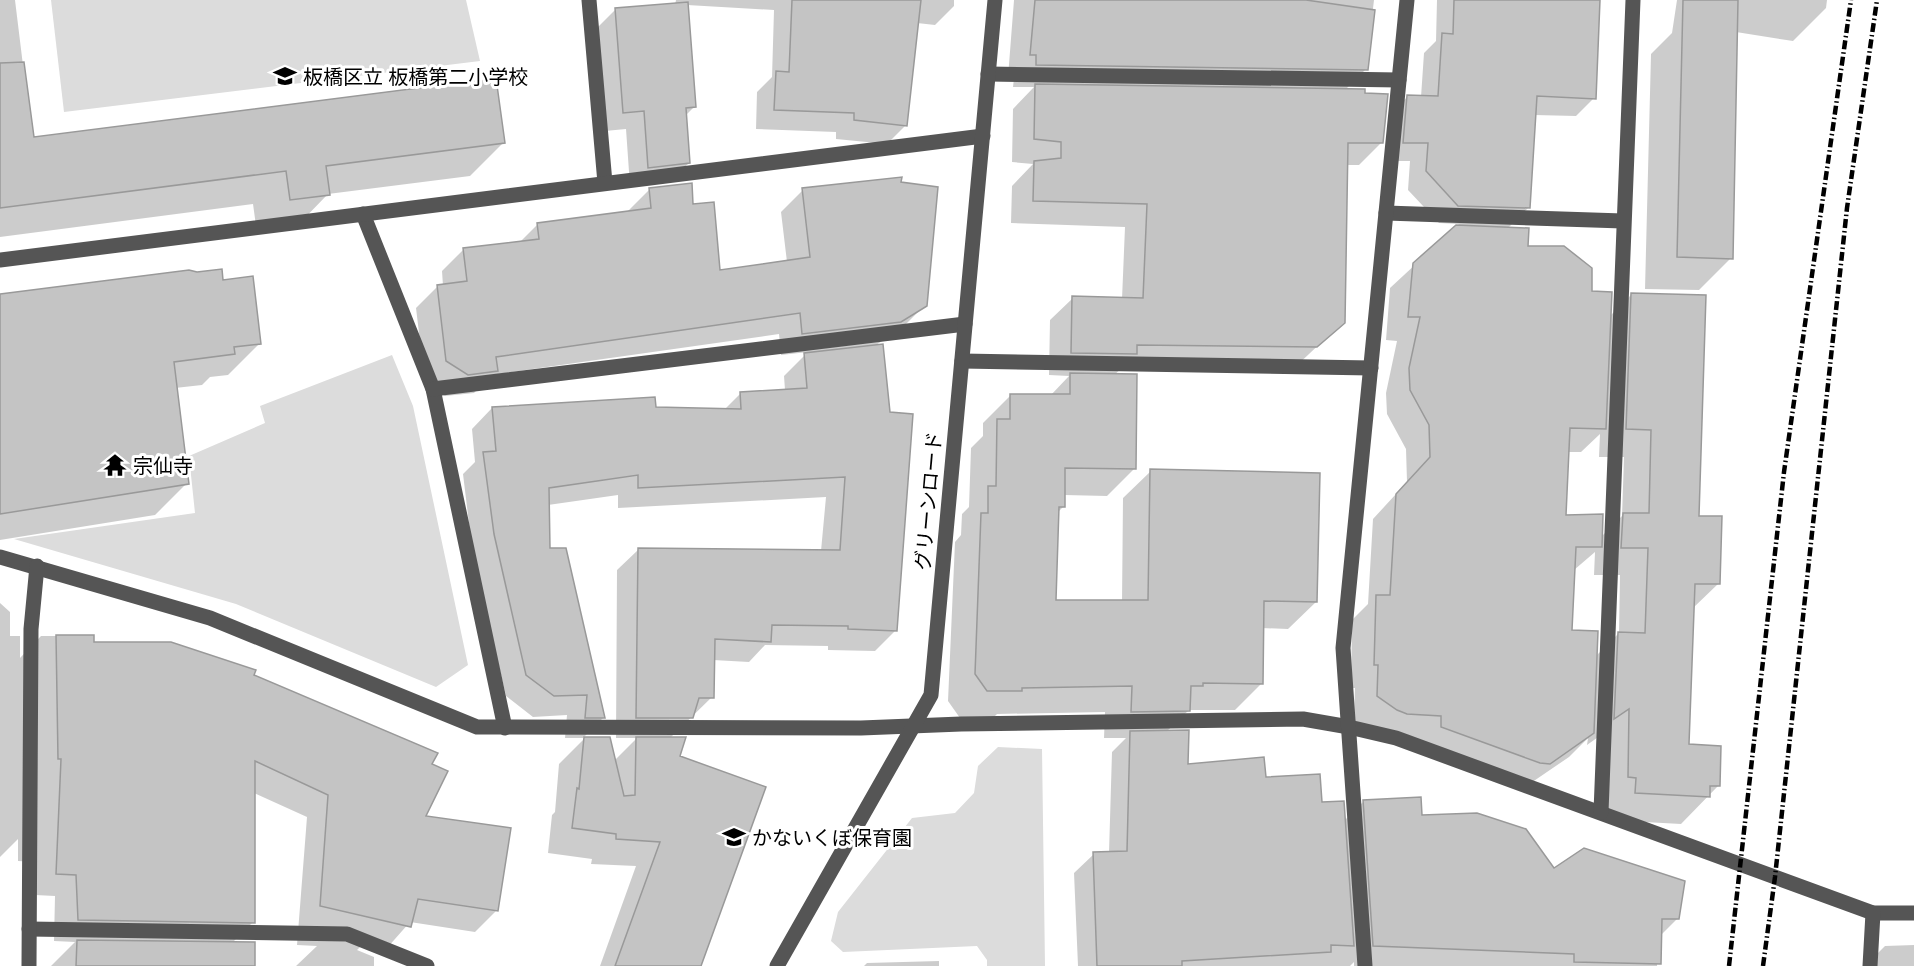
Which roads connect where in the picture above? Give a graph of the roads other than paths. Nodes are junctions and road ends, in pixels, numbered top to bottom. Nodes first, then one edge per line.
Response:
1 (588, 0) edge
2 (995, 0) edge
3 (1407, 0) edge
4 (1633, 0) edge
5 (988, 74) junction
6 (1399, 80) junction
7 (983, 136) junction
8 (605, 183) junction
9 (1386, 213) junction
10 (363, 214) junction
11 (1623, 221) junction
12 (0, 260) edge
13 (965, 324) junction
14 (962, 361) junction
15 (1371, 368) junction
16 (433, 389) junction
17 (0, 556) edge
18 (37, 566) junction
19 (916, 725) junction
20 (1348, 727) junction
21 (505, 728) junction
22 (1601, 812) junction
23 (1873, 913) junction
24 (1914, 913) edge
25 (29, 929) junction
26 (29, 966) edge
27 (427, 966) edge
28 (777, 966) edge
29 (1365, 966) edge
30 (1870, 966) edge

1 - 8 street
2 - 5 street, グリーンロード
3 - 6 street
4 - 11 street
5 - 6 street
5 - 7 street, グリーンロード
6 - 9 street
7 - 8 street
7 - 13 street, グリーンロード
8 - 10 street
9 - 11 street
9 - 15 street
10 - 12 street
10 - 16 street
11 - 22 street
13 - 14 street, グリーンロード
13 - 16 street
14 - 15 street
14 - 19 street, グリーンロード
15 - 20 street
16 - 21 street
17 - 18 street
18 - 21 street
18 - 25 street
19 - 20 street
19 - 21 street
19 - 28 street, グリーンロード
20 - 22 street
20 - 29 street
22 - 23 street
23 - 24 street
23 - 30 street
25 - 26 street
25 - 27 street

